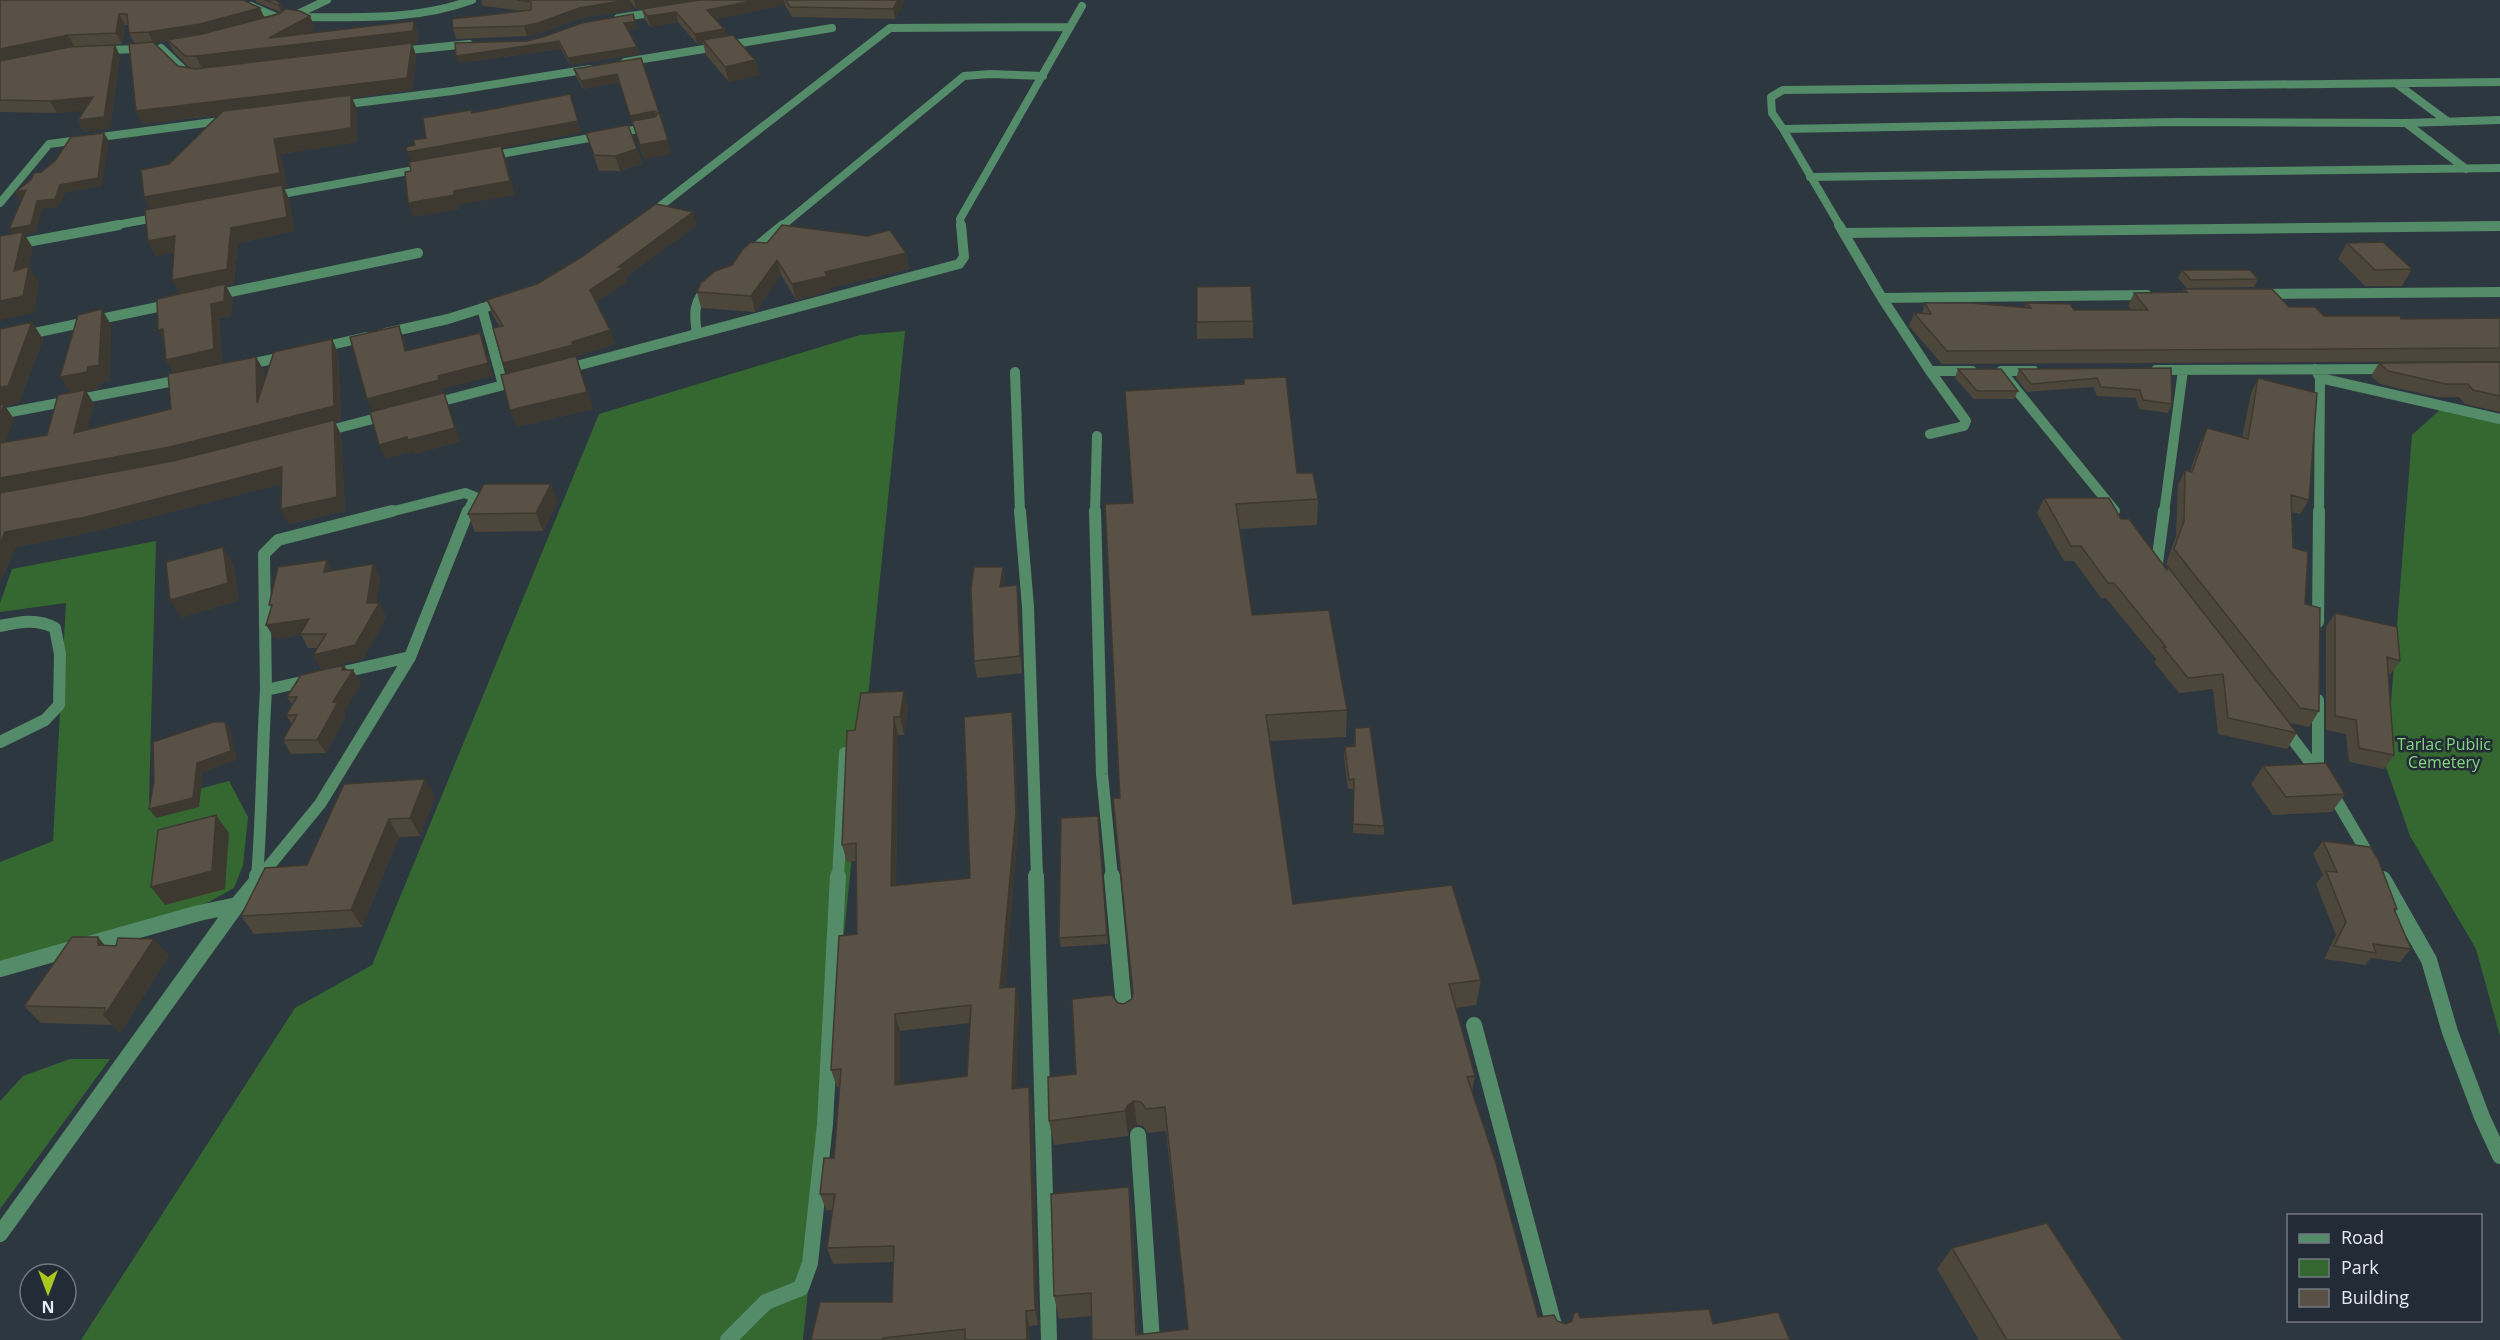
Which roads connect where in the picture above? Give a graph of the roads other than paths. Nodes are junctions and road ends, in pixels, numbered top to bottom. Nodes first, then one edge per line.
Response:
1 (327, 0) edge
2 (472, 0) edge
3 (251, 6) edge
4 (1082, 6) dead end
5 (671, 9) edge
6 (292, 17) junction
7 (283, 20) junction
8 (605, 21) edge
9 (273, 23) edge
10 (1070, 27) junction
11 (832, 28) dead end
12 (481, 44) edge
13 (172, 47) edge
14 (161, 48) junction
15 (96, 50) edge
16 (392, 52) edge
17 (611, 65) edge
18 (600, 67) edge
19 (202, 75) edge
20 (1043, 76) junction
21 (2500, 82) edge
22 (2397, 84) junction
23 (336, 106) edge
24 (232, 119) edge
25 (2500, 120) edge
26 (2447, 121) junction
27 (2406, 123) junction
28 (657, 125) edge
29 (1783, 129) junction
30 (481, 158) edge
31 (434, 166) edge
32 (2500, 168) edge
33 (2466, 169) junction
34 (1810, 177) junction
35 (258, 199) edge
36 (0, 202) edge
37 (164, 216) edge
38 (638, 222) edge
39 (2500, 226) edge
40 (1844, 233) junction
41 (0, 246) edge
42 (418, 253) dead end
43 (746, 256) edge
44 (718, 279) edge
45 (2500, 292) edge
46 (2255, 294) edge
47 (2162, 295) edge
48 (209, 296) edge
49 (1882, 298) junction
50 (512, 299) edge
51 (186, 301) edge
52 (482, 308) junction
53 (697, 334) junction
54 (0, 340) edge
55 (310, 350) edge
56 (299, 353) edge
57 (230, 369) edge
58 (2407, 369) edge
59 (2149, 370) edge
60 (2183, 370) junction
61 (1930, 371) junction
62 (1991, 371) junction
63 (2047, 371) edge
64 (1015, 372) dead end
65 (549, 374) edge
66 (2317, 374) junction
67 (195, 377) edge
68 (526, 379) edge
69 (503, 385) junction
70 (423, 406) edge
71 (399, 412) edge
72 (0, 414) edge
73 (2500, 419) edge
74 (1930, 434) dead end
75 (307, 436) edge
76 (1097, 436) dead end
77 (2120, 517) edge
78 (2150, 554) edge
79 (2157, 563) junction
80 (2165, 572) edge
81 (0, 626) edge
82 (2318, 640) edge
83 (410, 657) junction
84 (2318, 688) edge
85 (266, 690) junction
86 (2281, 724) edge
87 (0, 742) edge
88 (845, 753) edge
89 (2317, 771) junction
90 (257, 880) junction
91 (237, 905) junction
92 (0, 969) edge
93 (1125, 1019) edge
94 (1474, 1025) dead end
95 (1138, 1135) dead end
96 (2500, 1156) edge
97 (0, 1234) edge
98 (1557, 1336) edge
99 (728, 1340) edge
100 (1049, 1340) edge
101 (1152, 1340) edge

1 - 6 street
2 - 6 street
3 - 7 street
4 - 10 street
5 - 8 street
6 - 7 street
7 - 9 street
10 - 20 street
10 - 38 street
11 - 17 street
12 - 16 street
13 - 14 street
14 - 15 street
14 - 19 street
18 - 23 street
20 - 43 street
20 - 53 street
21 - 22 street
22 - 26 street
22 - 29 street
24 - 36 street
25 - 26 street
26 - 27 street
27 - 29 street
27 - 33 street
28 - 30 street
29 - 34 street
31 - 35 street
32 - 33 street
33 - 34 street
34 - 40 street
37 - 41 street
39 - 40 street
40 - 49 street
42 - 48 street
44 - 53 street
45 - 46 street
47 - 49 street
49 - 61 street
50 - 52 street
51 - 54 street
52 - 55 street
52 - 69 street
53 - 65 street
56 - 57 street
58 - 66 street
59 - 60 street
60 - 66 street
60 - 79 street
61 - 62 street
61 - 74 street
62 - 63 street
62 - 77 street
64 - 100 street
66 - 73 street
66 - 82 street
67 - 72 street
68 - 69 street
69 - 70 street
71 - 75 street
76 - 93 street
78 - 79 street
79 - 80 street
81 - 87 street
83 - 85 street
83 - 85 street
83 - 90 street
84 - 89 street
85 - 90 street
86 - 89 street
88 - 99 street
89 - 96 street
90 - 91 street
91 - 92 street
91 - 97 street
94 - 98 street
95 - 101 street

